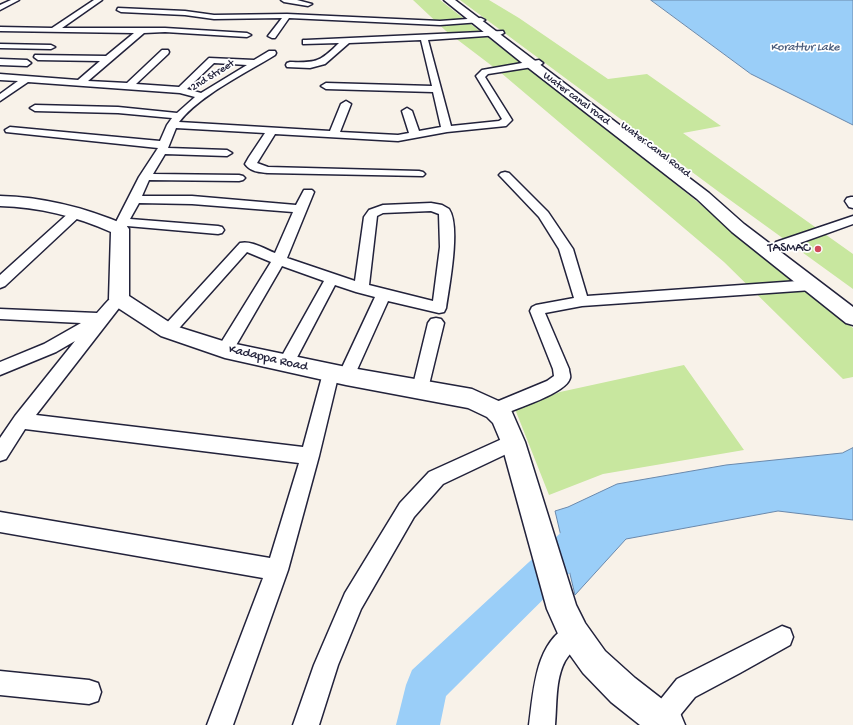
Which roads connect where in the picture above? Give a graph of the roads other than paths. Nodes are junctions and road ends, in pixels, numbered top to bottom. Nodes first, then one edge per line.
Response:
1 (16, 0) edge
2 (99, 0) edge
3 (284, 0) edge
4 (449, 0) edge
5 (456, 0) edge
6 (300, 1) edge
7 (131, 3) dead end
8 (308, 4) dead end
9 (0, 8) edge
10 (287, 16) junction
11 (477, 20) junction
12 (106, 23) dead end
13 (0, 29) edge
14 (19, 29) junction
15 (54, 30) junction
16 (97, 31) junction
17 (141, 31) junction
18 (496, 33) junction
19 (247, 35) dead end
20 (272, 36) dead end
21 (424, 38) junction
22 (346, 41) junction
23 (306, 42) dead end
24 (0, 45) edge
25 (51, 47) dead end
26 (165, 52) dead end
27 (272, 53) dead end
28 (38, 57) dead end
29 (108, 59) junction
30 (0, 62) edge
31 (27, 63) dead end
32 (257, 63) junction
33 (535, 63) junction
34 (290, 65) dead end
35 (0, 77) edge
36 (26, 79) junction
37 (80, 82) junction
38 (129, 86) junction
39 (326, 86) dead end
40 (437, 89) junction
41 (181, 90) junction
42 (202, 96) junction
43 (0, 98) edge
44 (346, 104) dead end
45 (35, 108) dead end
46 (406, 111) dead end
47 (176, 121) junction
48 (447, 129) junction
49 (10, 130) dead end
50 (273, 130) junction
51 (334, 134) junction
52 (415, 135) junction
53 (163, 148) junction
54 (227, 153) dead end
55 (419, 174) dead end
56 (505, 175) dead end
57 (145, 177) junction
58 (239, 178) dead end
59 (308, 192) dead end
60 (135, 199) junction
61 (853, 200) edge
62 (0, 201) edge
63 (853, 204) edge
64 (302, 209) junction
65 (76, 213) junction
66 (853, 220) edge
67 (121, 226) junction
68 (218, 230) dead end
69 (781, 245) junction
70 (279, 260) junction
71 (330, 280) junction
72 (0, 283) edge
73 (812, 286) junction
74 (361, 289) junction
75 (384, 296) junction
76 (119, 299) junction
77 (582, 300) junction
78 (853, 302) edge
79 (0, 314) edge
80 (853, 318) edge
81 (101, 319) junction
82 (436, 323) dead end
83 (168, 331) junction
84 (225, 350) junction
85 (286, 363) junction
86 (0, 369) edge
87 (338, 375) junction
88 (420, 389) junction
89 (495, 410) junction
90 (21, 421) junction
91 (513, 442) junction
92 (0, 453) edge
93 (310, 456) junction
94 (0, 522) edge
95 (277, 570) junction
96 (568, 621) junction
97 (782, 637) dead end
98 (0, 683) edge
99 (89, 692) dead end
100 (665, 722) edge
101 (220, 725) edge
102 (306, 725) edge
103 (542, 725) edge

1 - 9 street
2 - 15 street
3 - 6 street
4 - 11 main road, Water canal road
5 - 11 main road
6 - 8 street
7 - 10 street
10 - 11 street
10 - 20 street
11 - 18 main road, Water canal road
12 - 16 street
13 - 14 street
14 - 15 street
14 - 24 street
15 - 16 street
16 - 17 street
17 - 19 street
17 - 29 street
18 - 21 street
18 - 33 main road, Water canal road
21 - 22 street
21 - 40 street
22 - 23 street
22 - 34 street
24 - 25 street
26 - 38 street
27 - 32 street, 2nd Street
28 - 29 street
29 - 37 street
30 - 31 street
32 - 41 street
32 - 42 street, 2nd Street
33 - 48 street
33 - 69 main road, Water Canal Road
33 - 73 main road, Water canal road
35 - 36 street
36 - 37 street
36 - 43 street
37 - 38 street
38 - 41 street
39 - 40 street
40 - 48 street
41 - 42 street
42 - 47 street, 2nd Street
44 - 51 street
45 - 47 street
46 - 52 street
47 - 50 street
47 - 53 street
48 - 52 street
49 - 53 street
50 - 51 street
50 - 55 street
51 - 52 street
53 - 54 street
53 - 57 street
56 - 77 street
57 - 58 street
57 - 60 street
59 - 64 street
60 - 64 street
60 - 67 street
61 - 63 street
62 - 65 main road
64 - 70 street
65 - 67 main road
65 - 72 street
66 - 69 street
67 - 68 street
67 - 76 main road
69 - 78 main road, Water Canal Road
70 - 71 street
70 - 83 street
70 - 84 street
71 - 74 street
71 - 85 street
73 - 77 street
73 - 80 main road, Water canal road
74 - 75 street
74 - 75 street
75 - 87 street
76 - 81 street
76 - 83 main road, Kadappa Road
77 - 89 street
79 - 81 street
81 - 86 street
81 - 90 street
82 - 88 street
83 - 84 main road, Kadappa Road
84 - 85 main road, Kadappa Road
85 - 87 main road, Kadappa Road
87 - 88 main road, Kadappa Road
87 - 93 street
88 - 89 main road, Kadappa Road
89 - 91 main road, Kadappa Road
90 - 92 street
90 - 93 street
91 - 96 main road, Kadappa Road
91 - 102 street
93 - 95 street
94 - 95 street
95 - 101 street
96 - 100 main road
96 - 103 street
97 - 100 street
98 - 99 street

